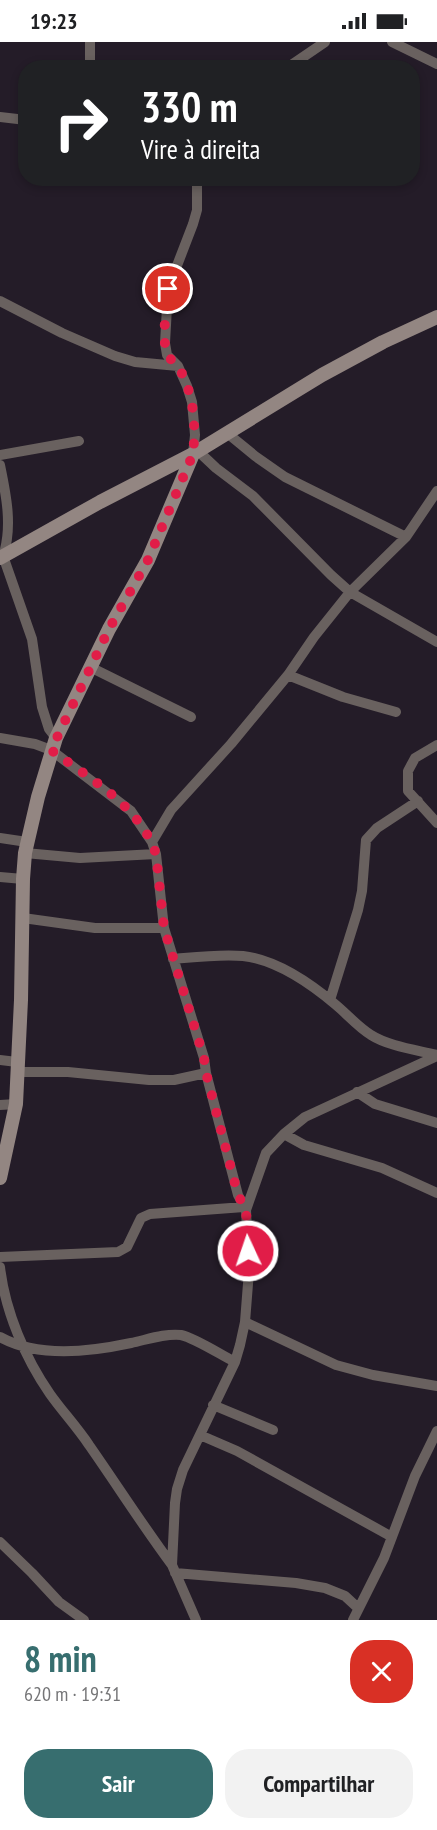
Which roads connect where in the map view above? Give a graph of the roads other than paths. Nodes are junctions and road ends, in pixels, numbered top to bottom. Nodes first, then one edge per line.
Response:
1 (90, 42) edge
2 (326, 42) edge
3 (392, 42) edge
4 (90, 60) edge
5 (299, 60) edge
6 (437, 64) edge
7 (0, 117) edge
8 (18, 119) edge
9 (197, 186) edge
10 (0, 301) edge
11 (437, 317) edge
12 (178, 366) junction
13 (227, 433) junction
14 (79, 441) dead end
15 (195, 452) junction
16 (0, 455) edge
17 (0, 465) edge
18 (437, 491) edge
19 (4, 519) edge
20 (406, 537) junction
21 (2, 557) edge
22 (350, 592) junction
23 (437, 642) edge
24 (90, 667) junction
25 (288, 675) junction
26 (396, 712) dead end
27 (191, 717) dead end
28 (0, 738) edge
29 (53, 744) junction
30 (437, 745) edge
31 (418, 801) junction
32 (437, 823) edge
33 (0, 838) edge
34 (152, 842) junction
35 (26, 848) junction
36 (156, 854) junction
37 (0, 877) edge
38 (23, 879) junction
39 (22, 918) junction
40 (164, 928) junction
41 (173, 959) junction
42 (330, 1000) junction
43 (437, 1056) edge
44 (0, 1060) edge
45 (18, 1067) junction
46 (206, 1073) junction
47 (357, 1092) junction
48 (16, 1104) junction
49 (0, 1105) edge
50 (437, 1123) edge
51 (284, 1134) junction
52 (0, 1178) edge
53 (437, 1193) edge
54 (245, 1208) junction
55 (0, 1257) edge
56 (0, 1267) edge
57 (245, 1322) junction
58 (0, 1337) edge
59 (23, 1348) junction
60 (234, 1362) junction
61 (437, 1386) edge
62 (213, 1405) junction
63 (273, 1430) dead end
64 (437, 1431) edge
65 (200, 1435) junction
66 (392, 1537) junction
67 (0, 1542) edge
68 (174, 1569) junction
69 (358, 1608) junction
70 (84, 1620) edge
71 (196, 1620) edge
72 (353, 1620) edge

1 - 4 street
2 - 5 street
3 - 6 street
7 - 8 street
9 - 12 street
10 - 12 street
11 - 13 street
12 - 15 street
13 - 15 street
13 - 20 street
14 - 16 street
15 - 21 street
15 - 22 street
15 - 24 street
17 - 19 street
18 - 20 street
19 - 21 street
20 - 22 street
21 - 29 street
22 - 23 street
22 - 25 street
24 - 27 street
24 - 29 street
25 - 26 street
25 - 34 street
28 - 29 street
29 - 34 street
29 - 35 street
30 - 31 street
31 - 32 street
31 - 42 street
33 - 35 street
34 - 36 street
35 - 36 street
35 - 38 street
36 - 40 street
37 - 38 street
38 - 39 street
39 - 40 street
39 - 45 street
40 - 41 street
41 - 42 street
41 - 46 street
42 - 43 street
43 - 47 street
44 - 45 street
45 - 46 street
45 - 48 street
46 - 54 street
47 - 50 street
47 - 51 street
48 - 49 street
48 - 52 street
51 - 53 street
51 - 54 street
54 - 55 street
54 - 57 street
56 - 59 street
57 - 60 street
57 - 61 street
58 - 59 street
59 - 60 street
59 - 68 street
60 - 62 street
62 - 63 street
62 - 65 street
64 - 66 street
65 - 66 street
65 - 68 street
66 - 69 street
67 - 70 street
68 - 69 street
68 - 71 street
69 - 72 street

